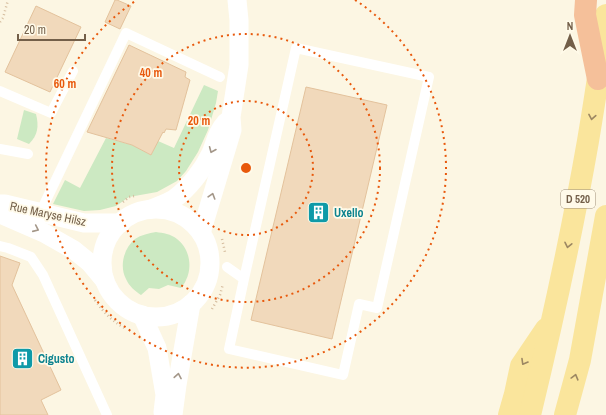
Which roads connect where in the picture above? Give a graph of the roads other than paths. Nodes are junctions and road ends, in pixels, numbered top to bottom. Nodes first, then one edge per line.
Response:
1 (237, 0) edge
2 (586, 0) edge
3 (606, 14) edge
4 (73, 71) dead end
5 (220, 77) dead end
6 (598, 79) junction
7 (0, 91) edge
8 (231, 117) junction
9 (0, 149) edge
10 (28, 154) dead end
11 (142, 203) junction
12 (0, 204) edge
13 (40, 213) junction
14 (0, 214) edge
15 (606, 216) edge
16 (121, 223) junction
17 (201, 233) junction
18 (0, 246) edge
19 (227, 267) dead end
20 (244, 279) junction
21 (105, 280) junction
22 (191, 304) junction
23 (142, 315) junction
24 (553, 318) junction
25 (107, 415) edge
26 (163, 415) edge
27 (173, 415) edge
28 (509, 415) edge
29 (530, 415) edge
30 (565, 415) edge

1 - 8 street
2 - 6 highway
3 - 6 main road, D 520
4 - 7 lane
5 - 13 lane
6 -> 24 main road, D 520
8 -> 11 street
17 -> 8 street
9 - 10 lane
11 - 16 street
11 - 17 street
12 - 13 street, Rue Maryse Hilsz
13 - 16 street, Rue Maryse Hilsz
14 -> 21 street, Rue Maryse Hilsz
30 -> 15 main road, D 520
16 - 21 street
17 - 22 street
18 - 25 lane
19 - 20 lane
20 - 20 lane
21 - 23 street
22 - 23 street
27 -> 22 street
23 - 26 street
24 -> 28 main road
24 - 29 main road, D 520

